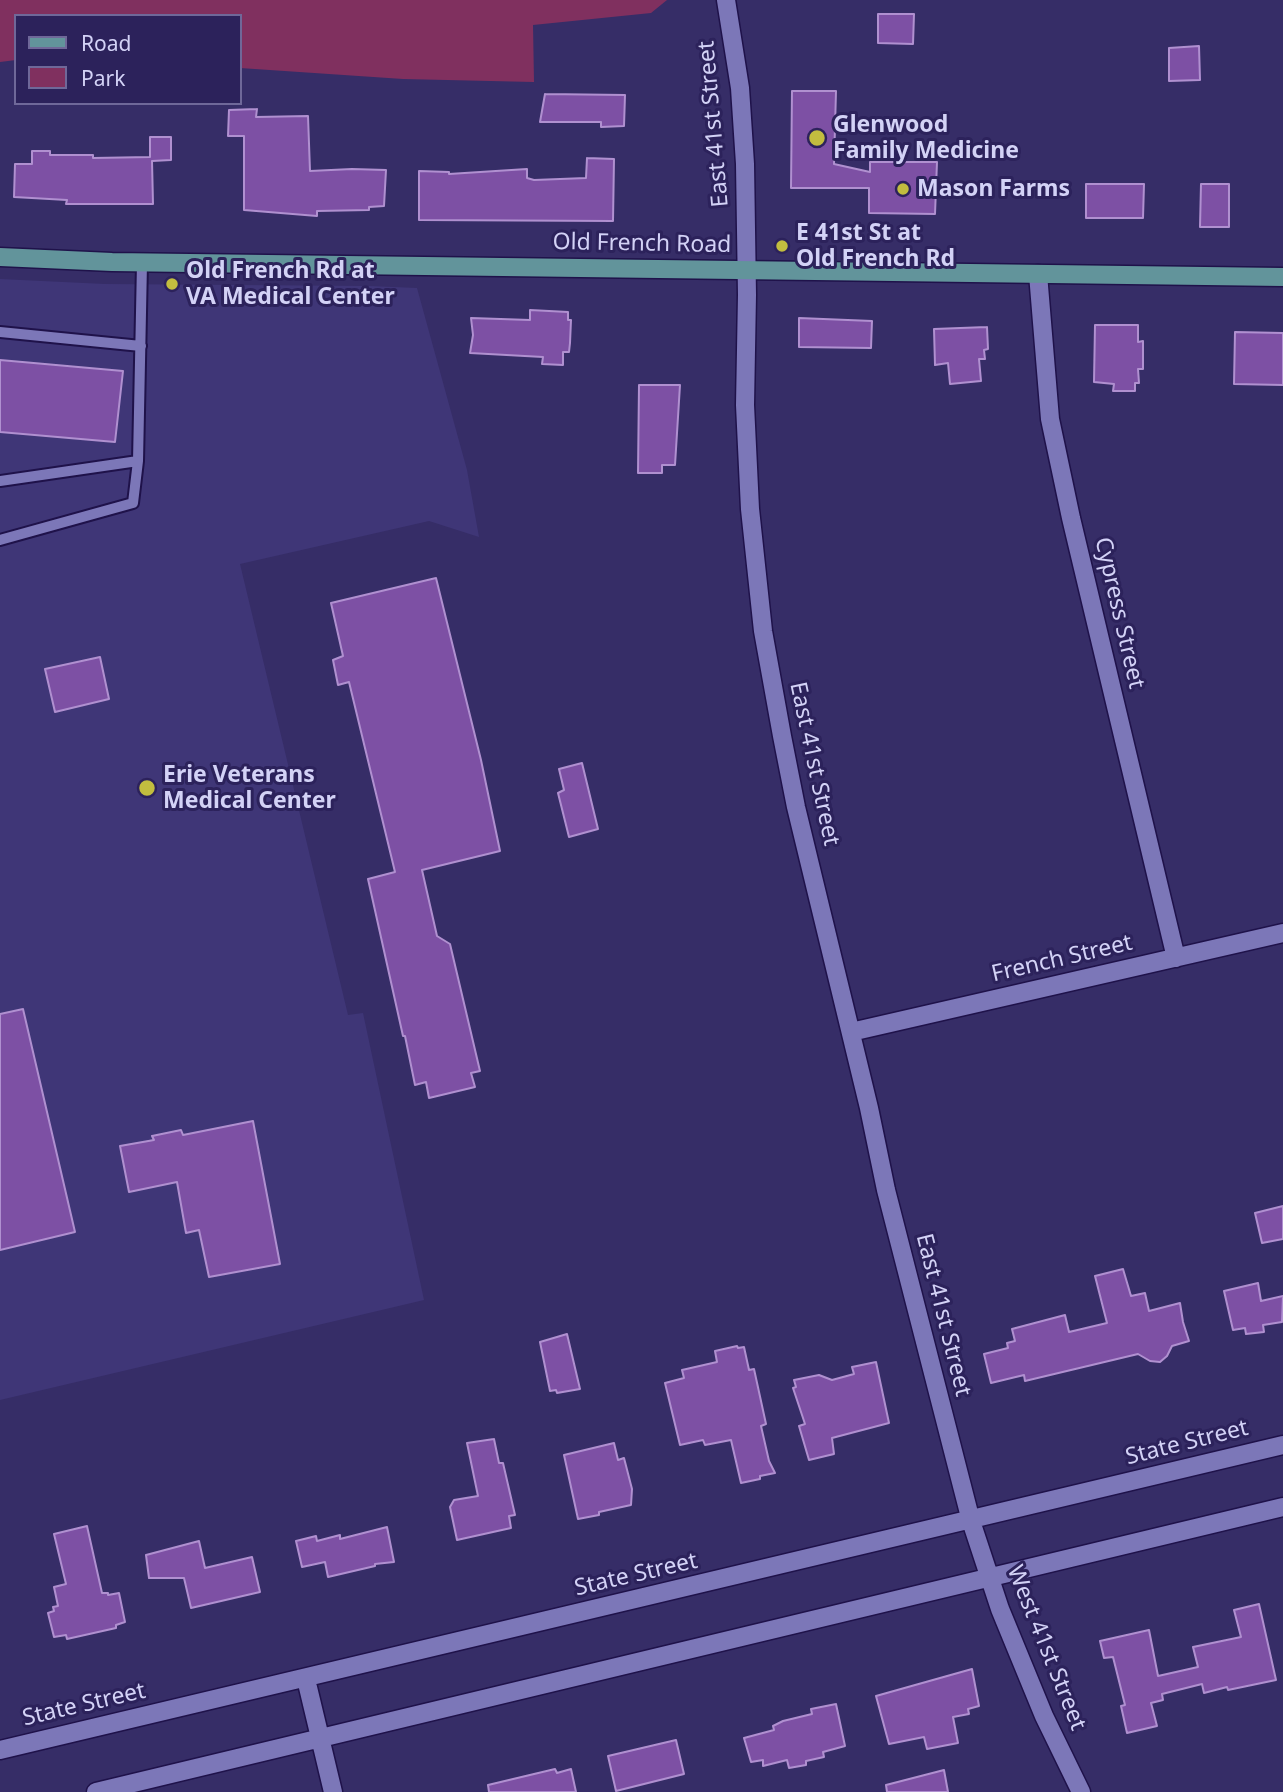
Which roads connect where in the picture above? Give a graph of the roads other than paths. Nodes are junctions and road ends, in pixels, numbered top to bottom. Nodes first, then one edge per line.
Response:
1 (726, 0) edge
2 (0, 257) edge
3 (142, 263) junction
4 (747, 271) junction
5 (1038, 274) junction
6 (1283, 277) edge
7 (0, 332) edge
8 (141, 346) junction
9 (138, 461) junction
10 (0, 481) edge
11 (0, 540) edge
12 (1283, 933) edge
13 (1176, 958) junction
14 (851, 1032) junction
15 (1283, 1445) edge
16 (1283, 1507) edge
17 (971, 1521) junction
18 (989, 1577) junction
19 (306, 1679) junction
20 (320, 1738) junction
21 (0, 1750) edge
22 (96, 1792) edge
23 (333, 1792) edge
24 (1081, 1792) edge

1 - 4 street, East 41st Street
2 - 3 main road, Old French Road
3 - 4 main road, Old French Road
3 - 8 lane
4 - 5 main road, Old French Road
4 - 14 street, East 41st Street
5 - 6 main road, Old French Road
5 - 13 street, Cypress Street
7 - 8 lane
8 - 9 lane
9 - 10 lane
9 - 11 lane
12 - 13 street, French Street
13 - 14 street, French Street
14 - 17 street, East 41st Street
15 - 17 street, State Street
16 - 18 street
17 - 18 street, West 41st Street
17 - 19 street, State Street
18 - 20 street
18 - 24 street, West 41st Street
19 - 20 street
19 - 21 street, State Street
20 - 22 street
20 - 23 street

